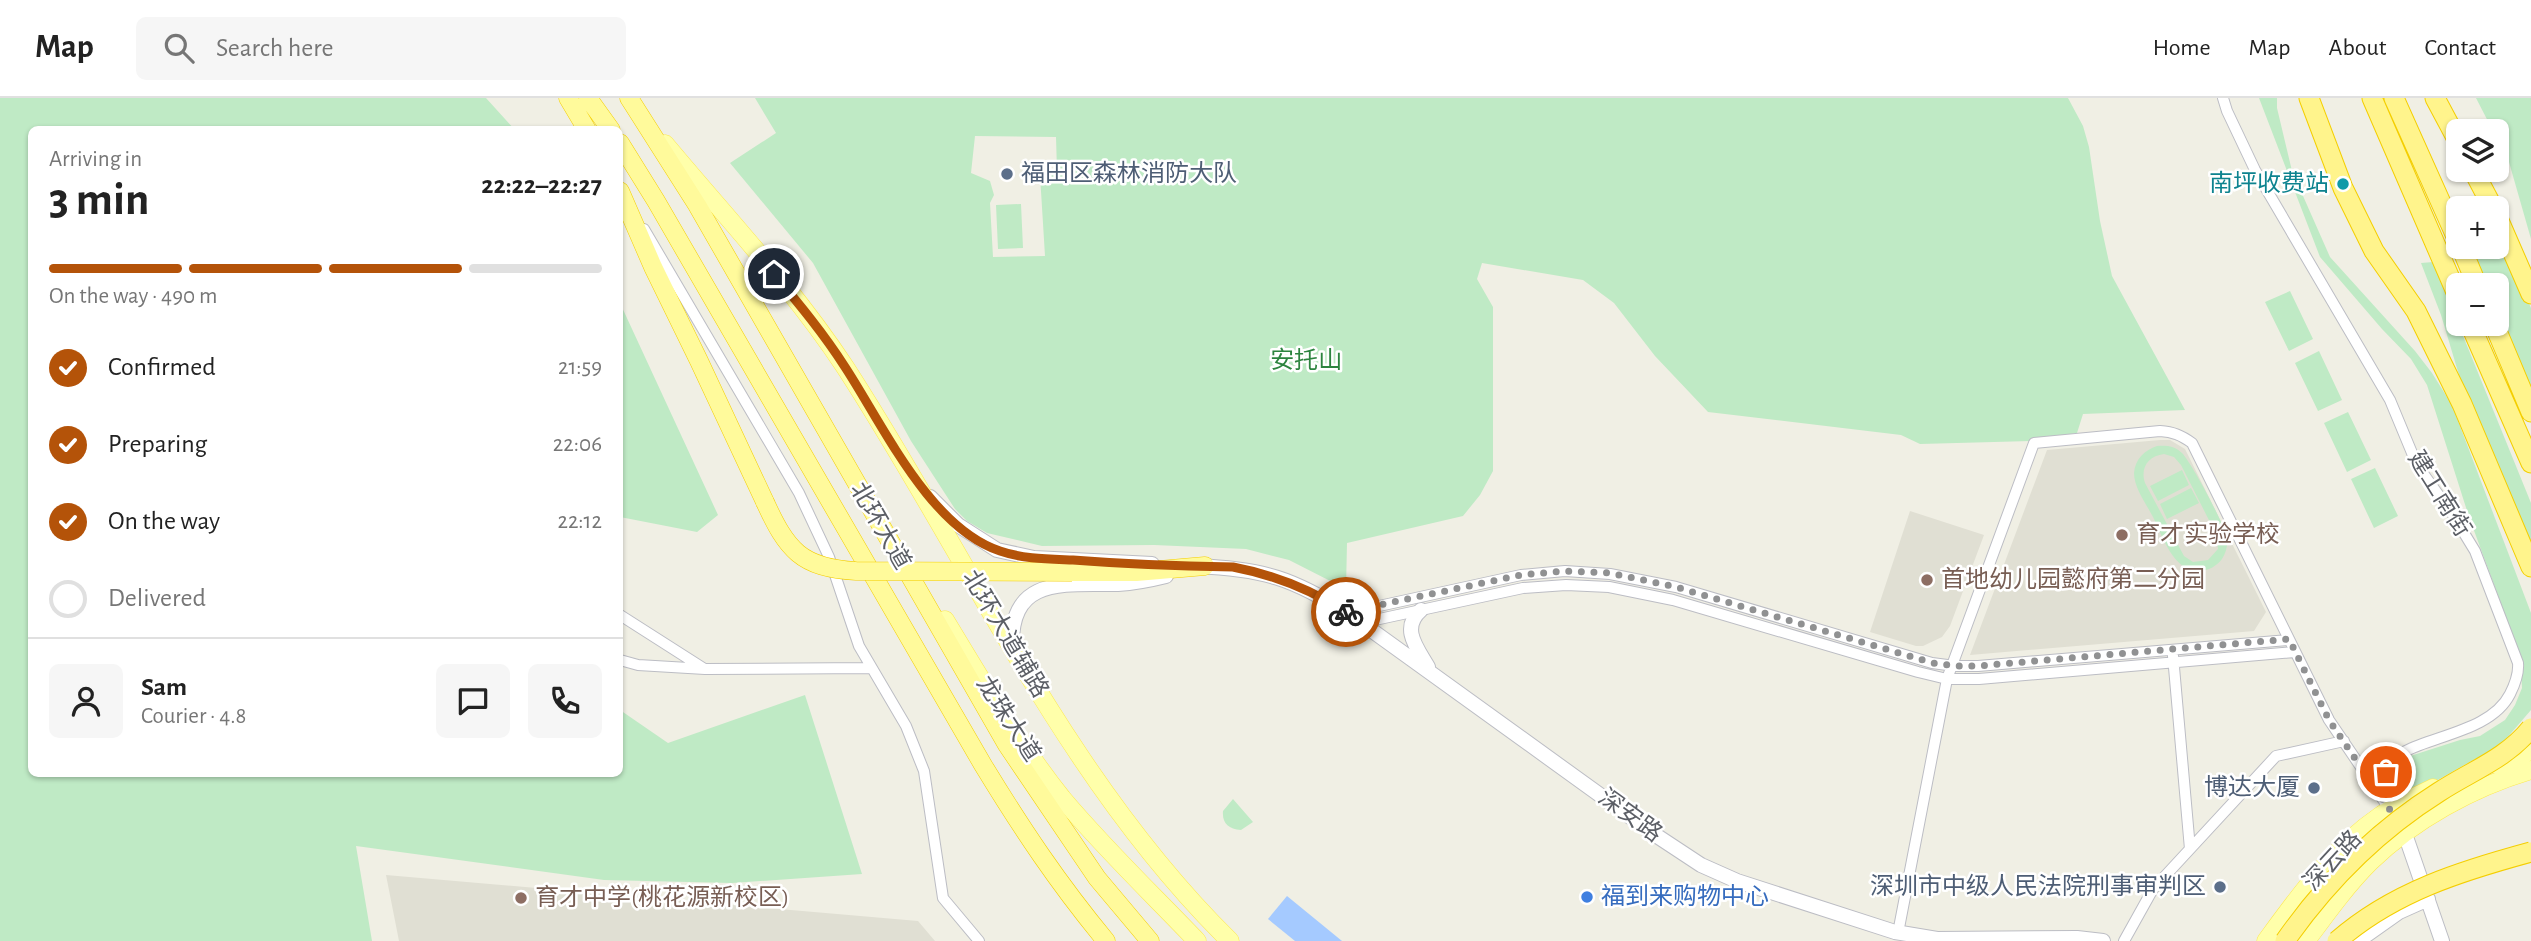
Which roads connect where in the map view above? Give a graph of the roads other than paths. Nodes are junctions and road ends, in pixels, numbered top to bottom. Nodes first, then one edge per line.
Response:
1 (568, 98) edge
2 (588, 98) edge
3 (629, 98) edge
4 (2223, 98) edge
5 (2309, 98) edge
6 (2372, 98) edge
7 (2394, 98) edge
8 (2435, 98) edge
9 (642, 117) junction
10 (2446, 119) edge
11 (585, 126) edge
12 (608, 126) edge
13 (623, 148) edge
14 (623, 198) edge
15 (623, 200) edge
16 (2446, 214) edge
17 (2509, 244) edge
18 (2448, 273) edge
19 (2531, 294) edge
20 (2475, 336) edge
21 (2499, 336) edge
22 (2531, 412) edge
23 (2531, 463) edge
24 (850, 474) junction
25 (919, 486) junction
26 (1205, 566) junction
27 (2531, 567) edge
28 (1421, 610) junction
29 (1347, 613) junction
30 (623, 617) edge
31 (1361, 623) junction
32 (2289, 639) junction
33 (1012, 647) junction
34 (2173, 649) junction
35 (2295, 652) junction
36 (623, 661) edge
37 (2174, 662) junction
38 (1951, 666) junction
39 (870, 668) junction
40 (705, 670) junction
41 (1433, 675) junction
42 (1947, 679) junction
43 (2531, 728) edge
44 (2344, 741) junction
45 (2531, 751) edge
46 (2531, 770) edge
47 (2390, 810) junction
48 (2405, 834) junction
49 (2190, 849) junction
50 (2531, 852) edge
51 (2428, 899) junction
52 (1898, 933) junction
53 (979, 941) edge
54 (1106, 941) edge
55 (1150, 941) edge
56 (1197, 941) edge
57 (1230, 941) edge
58 (2103, 941) edge
59 (2124, 941) edge
60 (2266, 941) edge
61 (2285, 941) edge
62 (2305, 941) edge
63 (2337, 941) edge
64 (2358, 941) edge
65 (2442, 941) edge

1 - 11 highway
2 - 12 highway
3 - 9 highway, 北环大道
4 - 47 street, 建工南街
5 - 27 highway
6 - 18 highway
7 - 16 highway
8 - 10 highway
9 - 24 highway, 北环大道
9 - 25 main road, 北环大道辅路
13 - 54 highway, 北环大道
14 - 39 street
15 - 26 highway, bridge
17 - 19 highway
20 - 23 highway
21 - 22 highway
24 - 55 highway, 北环大道
24 - 56 main road, 龙珠大道
25 - 26 street, 深安路
25 - 33 main road, 北环大道辅路
26 - 29 street, 深安路
26 - 33 street
28 - 31 street
28 - 41 street
28 - 42 street
29 - 31 street, 深安路
29 - 38 street
30 - 40 street
31 - 41 street, 深安路
32 - 34 street
32 - 35 street
32 - 38 street
33 - 57 main road, 北环大道辅路
34 - 37 street
34 - 38 street
35 - 37 street
35 - 44 street
36 - 40 street
37 - 42 street
37 - 49 street
38 - 42 street
39 - 40 street
39 - 53 street
41 - 52 street, 深安路
42 - 52 street
43 - 61 highway, bridge
44 - 47 street
44 - 49 street
45 - 47 main road, 深云路
46 - 48 main road, 深云路
47 - 48 street
47 - 60 main road, 深云路
48 - 51 street
48 - 62 main road, 深云路
49 - 59 street
50 - 63 highway, bridge
51 - 64 street
51 - 65 street
52 - 58 street, 深安路

